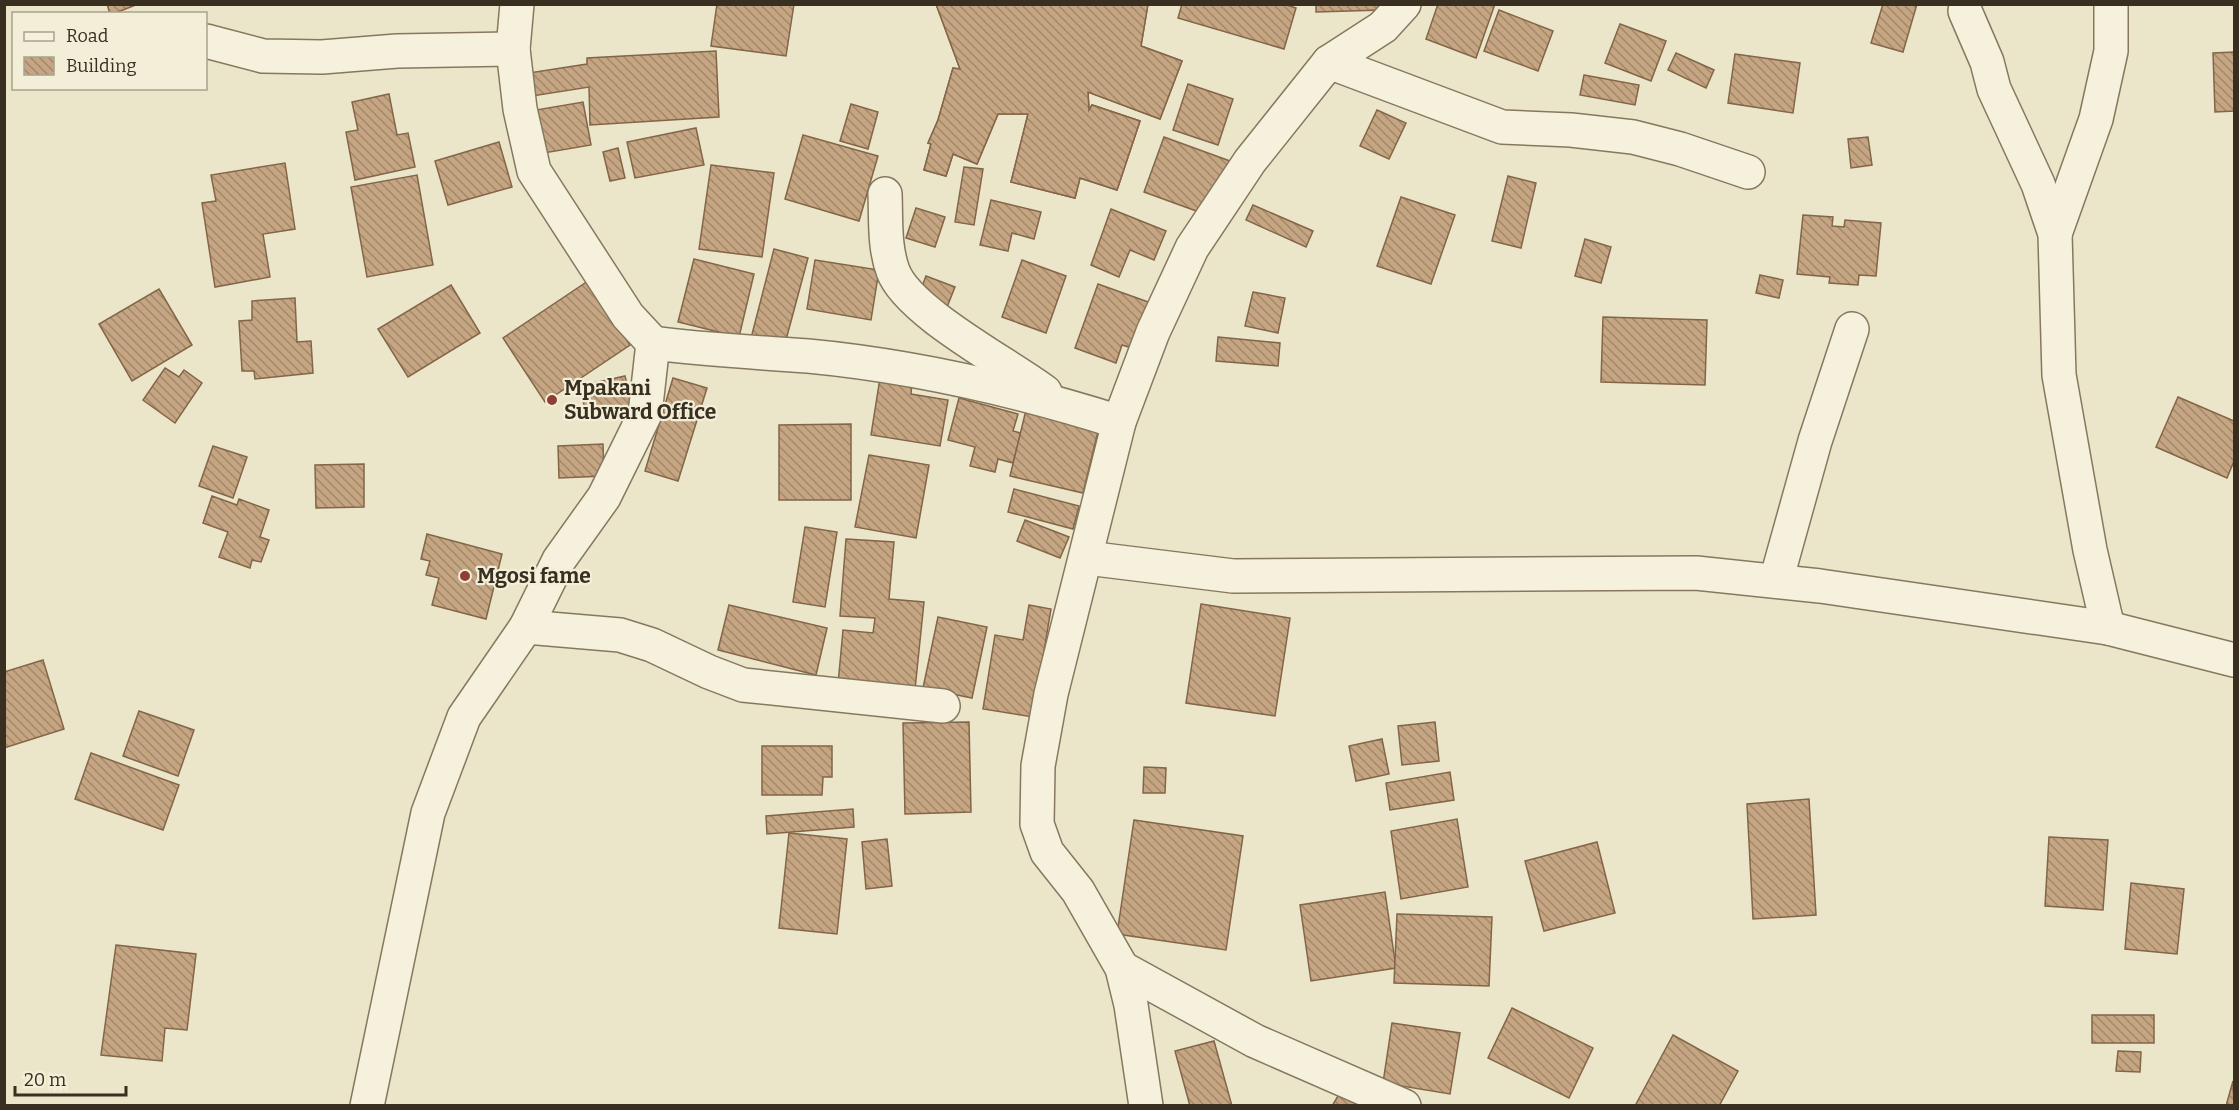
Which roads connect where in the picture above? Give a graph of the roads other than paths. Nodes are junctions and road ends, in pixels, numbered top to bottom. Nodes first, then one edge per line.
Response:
1 (517, 4) edge
2 (1404, 4) edge
3 (2111, 4) edge
4 (1965, 11) dead end
5 (207, 41) edge
6 (513, 49) junction
7 (1329, 62) junction
8 (1748, 172) dead end
9 (885, 194) dead end
10 (2055, 234) junction
11 (1852, 329) dead end
12 (653, 343) junction
13 (1061, 404) junction
14 (1119, 422) junction
15 (1087, 558) junction
16 (1776, 581) junction
17 (526, 627) junction
18 (2108, 628) junction
19 (2235, 660) edge
20 (943, 706) dead end
21 (1122, 968) junction
22 (367, 1106) edge
23 (1146, 1106) edge
24 (1404, 1106) edge

1 - 6 street
2 - 7 street
3 - 10 street
4 - 10 street
5 - 6 street
6 - 12 street
7 - 8 street
7 - 14 street
9 - 13 street
10 - 18 street
11 - 16 street
12 - 13 street
12 - 17 street
13 - 14 street
14 - 15 street
15 - 16 street
15 - 21 street
16 - 18 street
17 - 20 street
17 - 22 street
18 - 19 street
21 - 23 street
21 - 24 street

